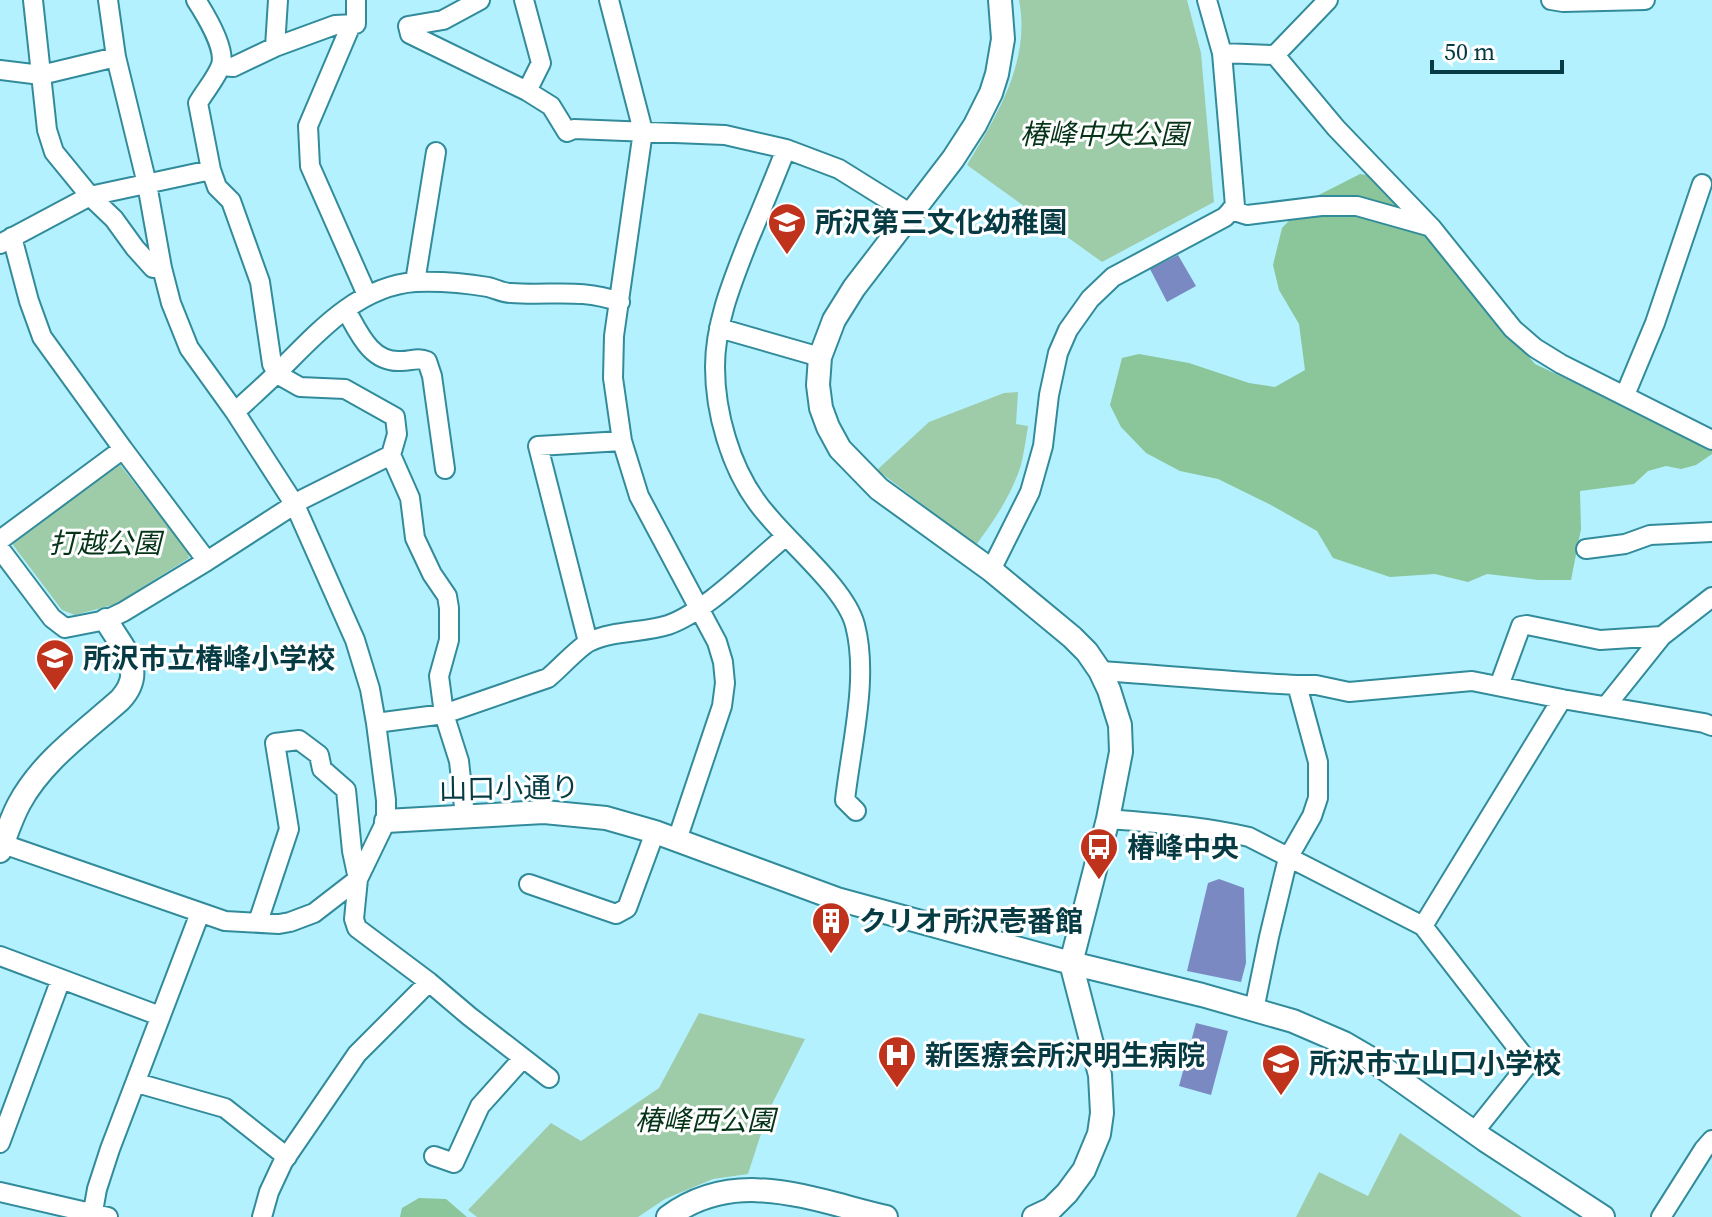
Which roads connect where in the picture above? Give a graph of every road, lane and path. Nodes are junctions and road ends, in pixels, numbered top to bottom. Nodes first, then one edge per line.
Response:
1 (33, 0) edge
2 (108, 0) edge
3 (196, 0) edge
4 (278, 0) edge
5 (356, 0) edge
6 (480, 0) edge
7 (524, 0) edge
8 (609, 0) edge
9 (1000, 0) edge
10 (1207, 0) edge
11 (1328, 0) edge
12 (1551, 0) edge
13 (1645, 0) edge
14 (351, 25) junction
15 (275, 47) junction
16 (1222, 53) junction
17 (1275, 55) junction
18 (116, 57) junction
19 (221, 66) junction
20 (0, 70) edge
21 (41, 75) junction
22 (527, 91) junction
23 (643, 131) junction
24 (786, 149) junction
25 (436, 152) dead end
26 (211, 170) junction
27 (147, 184) junction
28 (1702, 184) dead end
29 (90, 196) junction
30 (1231, 210) junction
31 (911, 214) junction
32 (1431, 227) junction
33 (6, 241) edge
34 (162, 268) junction
35 (415, 282) junction
36 (367, 295) junction
37 (620, 302) junction
38 (346, 310) junction
39 (719, 328) junction
40 (820, 357) junction
41 (277, 374) junction
42 (1625, 395) junction
43 (235, 412) junction
44 (1712, 440) edge
45 (622, 441) junction
46 (123, 449) junction
47 (391, 455) junction
48 (445, 469) dead end
49 (295, 505) junction
50 (1712, 532) edge
51 (785, 537) junction
52 (0, 540) edge
53 (0, 549) edge
54 (1586, 549) dead end
55 (207, 561) junction
56 (991, 570) junction
57 (1712, 597) edge
58 (699, 609) junction
59 (106, 620) junction
60 (1662, 636) junction
61 (588, 642) junction
62 (1100, 671) junction
63 (1297, 685) junction
64 (1499, 686) junction
65 (1562, 699) junction
66 (1606, 706) junction
67 (444, 714) junction
68 (376, 723) junction
69 (1712, 726) edge
70 (856, 811) dead end
71 (465, 816) junction
72 (1108, 819) junction
73 (386, 821) junction
74 (655, 832) junction
75 (677, 840) junction
76 (1, 848) edge
77 (1288, 858) junction
78 (358, 879) junction
79 (529, 884) dead end
80 (200, 913) junction
81 (258, 922) junction
82 (1423, 926) junction
83 (0, 956) edge
84 (1071, 963) junction
85 (61, 979) junction
86 (429, 982) junction
87 (1254, 1010) junction
88 (160, 1016) junction
89 (523, 1058) junction
90 (549, 1078) dead end
91 (137, 1083) junction
92 (1474, 1132) junction
93 (1712, 1140) edge
94 (0, 1143) edge
95 (434, 1156) dead end
96 (287, 1157) junction
97 (0, 1192) edge
98 (1048, 1214) edge
99 (98, 1215) edge
100 (880, 1216) edge
101 (262, 1217) edge
102 (668, 1217) edge
103 (1603, 1217) edge
104 (1661, 1217) edge

1 - 21 street
2 - 18 street
3 - 19 street
4 - 15 street
5 - 14 street
6 - 22 street
7 - 22 street
8 - 23 street
9 - 31 street
10 - 16 street
11 - 17 street
12 - 13 street
14 - 15 street
14 - 36 street
15 - 19 street
16 - 17 street
16 - 30 street
17 - 32 street
18 - 21 street
18 - 27 street
19 - 26 street
20 - 21 street
21 - 29 street
22 - 23 street
23 - 24 street
23 - 37 street
24 - 31 street
24 - 39 street
25 - 35 street
26 - 27 street
26 - 41 street
27 - 29 street
27 - 34 street
28 - 42 street
29 - 33 street
29 - 34 street
30 - 32 street
30 - 56 street
31 - 40 street
32 - 42 street
33 - 46 street
34 - 43 street
35 - 36 street
35 - 37 street
36 - 38 street
37 - 45 street
38 - 41 street
38 - 48 street
39 - 40 street
39 - 51 street
40 - 56 street
41 - 43 street
41 - 47 street
42 - 44 street
43 - 49 street
45 - 58 street
45 - 61 street
46 - 52 street
46 - 55 street
47 - 49 street
47 - 67 street
49 - 55 street
49 - 68 street
50 - 54 street
51 - 58 street
51 - 70 street
53 - 59 street
55 - 59 street
56 - 62 street
57 - 60 street
58 - 61 street
58 - 75 street
59 - 76 street
60 - 64 street
60 - 66 street
61 - 67 street
62 - 63 street
62 - 72 street
63 - 64 street
63 - 77 street
64 - 65 street
65 - 66 street
65 - 82 street
66 - 69 street
67 - 68 street
67 - 71 street
68 - 73 street
71 - 73 street, 山口小通り
71 - 74 street, 山口小通り
72 - 77 street
72 - 84 street
73 - 78 street
74 - 75 street, 山口小通り
74 - 79 street
75 - 84 street, 山口小通り
76 - 80 street
77 - 82 street
77 - 87 street
78 - 81 street
78 - 81 street
78 - 86 street
80 - 81 street
80 - 88 street
82 - 92 street
83 - 85 street
84 - 87 street, 山口小通り
84 - 98 street
85 - 88 street
85 - 94 street
86 - 89 street
86 - 96 street
87 - 92 street, 山口小通り
88 - 91 street
89 - 90 street
89 - 95 street
91 - 96 street
91 - 99 street
92 - 103 street, 山口小通り
93 - 104 street
96 - 101 street
97 - 99 street
100 - 102 street

